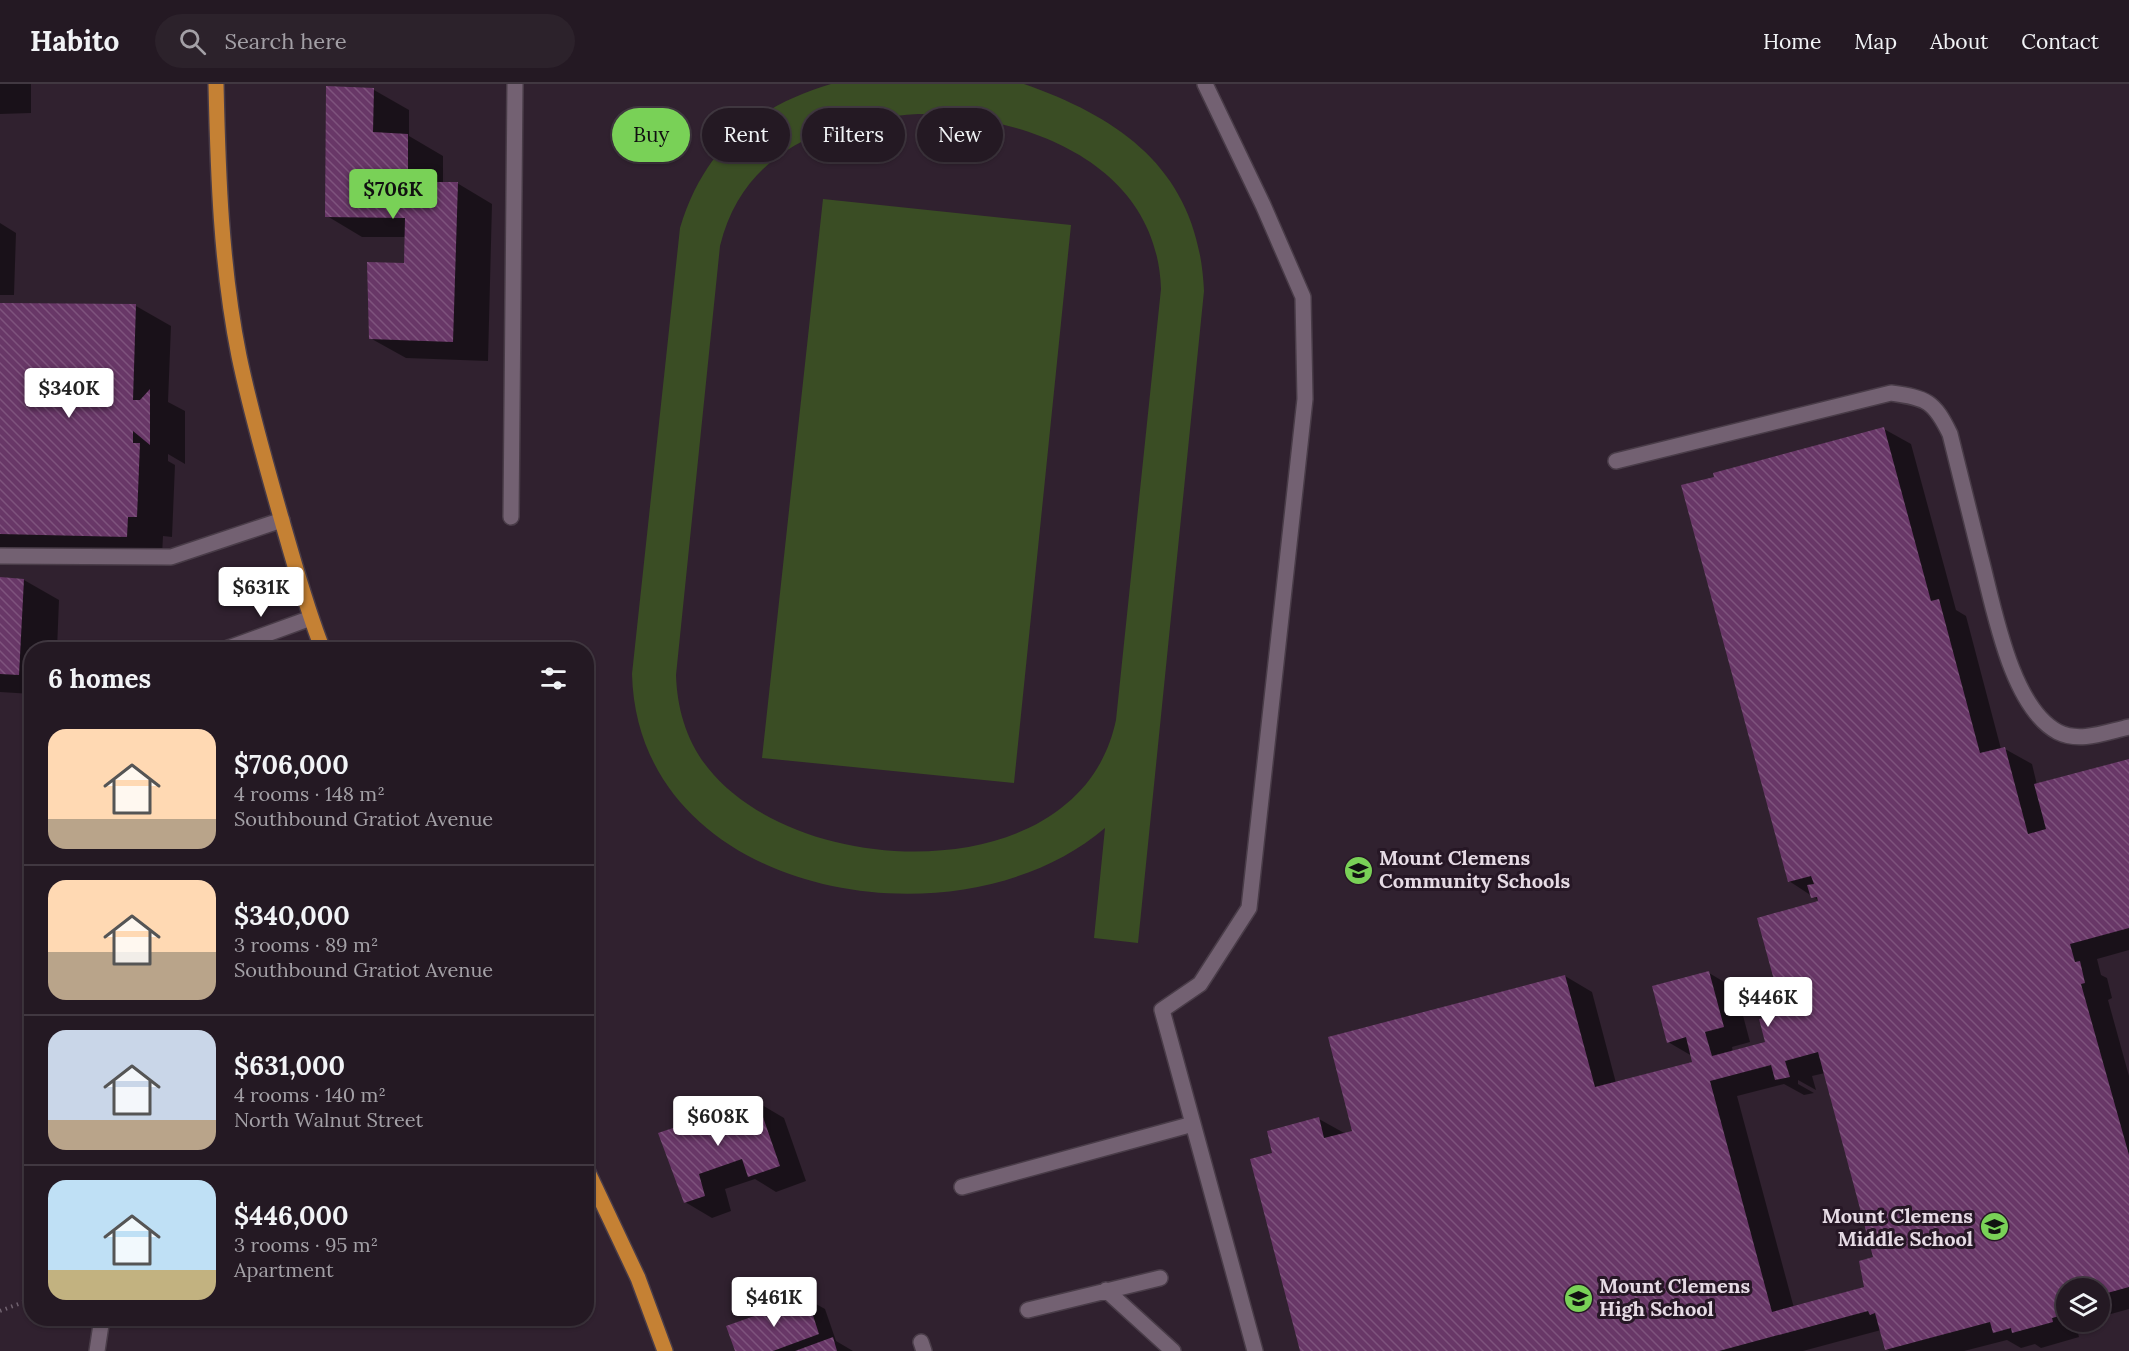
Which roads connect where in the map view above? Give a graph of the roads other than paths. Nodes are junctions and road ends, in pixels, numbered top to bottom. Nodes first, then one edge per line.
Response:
1 (216, 84) edge
2 (516, 84) edge
3 (1205, 84) edge
4 (1616, 461) dead end
5 (511, 517) dead end
6 (282, 520) junction
7 (0, 556) edge
8 (310, 618) junction
9 (245, 642) edge
10 (320, 642) edge
11 (2129, 727) edge
12 (1193, 1124) junction
13 (594, 1185) edge
14 (962, 1187) dead end
15 (1160, 1278) dead end
16 (1106, 1290) junction
17 (1028, 1310) dead end
18 (101, 1326) edge
19 (98, 1351) edge
20 (665, 1351) edge
21 (1173, 1351) edge
22 (1255, 1351) edge

1 - 6 main road
2 - 5 street
3 - 12 street
4 - 11 street
6 - 7 street
6 - 8 main road
8 - 9 street
8 - 10 main road
12 - 14 street
12 - 22 street
13 - 20 main road
15 - 16 street
16 - 17 street
16 - 21 street
18 - 19 street

